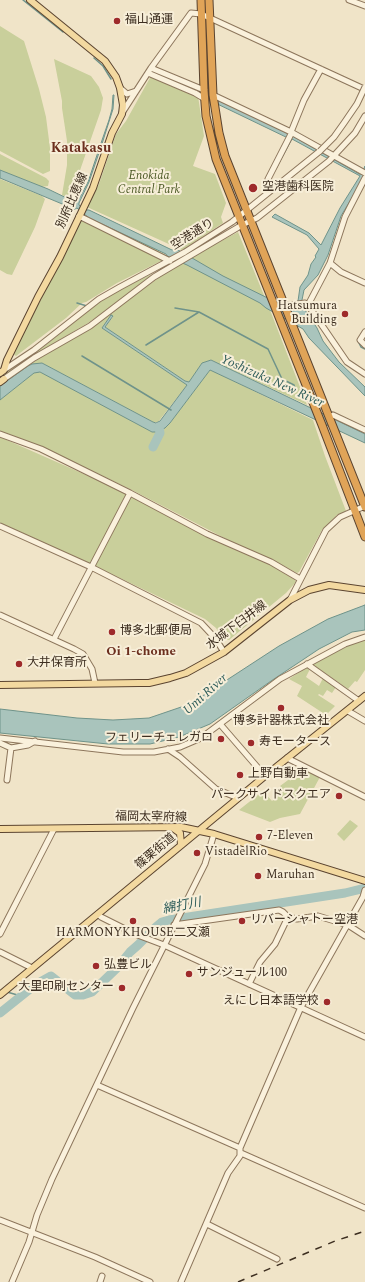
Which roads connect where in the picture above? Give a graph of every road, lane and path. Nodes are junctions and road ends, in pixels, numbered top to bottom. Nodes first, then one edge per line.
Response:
1 (30, 0) edge
2 (201, 0) edge
3 (209, 0) edge
4 (349, 0) edge
5 (365, 6) edge
6 (200, 14) junction
7 (210, 18) junction
8 (151, 68) junction
9 (320, 69) junction
10 (148, 73) junction
11 (120, 88) junction
12 (364, 88) edge
13 (138, 90) junction
14 (204, 90) junction
15 (213, 95) junction
16 (121, 96) junction
17 (133, 97) junction
18 (205, 100) junction
19 (122, 114) junction
20 (365, 116) edge
21 (290, 135) junction
22 (322, 149) junction
23 (335, 156) junction
24 (364, 172) edge
25 (268, 179) dead end
26 (364, 181) edge
27 (247, 211) junction
28 (81, 212) junction
29 (239, 217) junction
30 (250, 220) junction
31 (242, 225) junction
32 (188, 254) junction
33 (173, 263) junction
34 (330, 263) junction
35 (365, 283) edge
36 (308, 305) junction
37 (284, 306) junction
38 (365, 332) edge
39 (365, 345) edge
40 (2, 371) edge
41 (365, 374) edge
42 (2, 381) edge
43 (330, 414) junction
44 (365, 430) edge
45 (0, 434) edge
46 (130, 493) junction
47 (365, 507) edge
48 (354, 510) junction
49 (0, 526) edge
50 (365, 537) edge
51 (91, 567) junction
52 (300, 579) junction
53 (365, 590) edge
54 (290, 600) junction
55 (0, 615) edge
56 (365, 637) edge
57 (54, 639) junction
58 (224, 652) junction
59 (307, 664) junction
60 (95, 683) junction
61 (0, 685) edge
62 (365, 696) edge
63 (359, 701) junction
64 (348, 711) junction
65 (365, 721) edge
66 (220, 724) junction
67 (0, 738) edge
68 (34, 741) junction
69 (0, 743) edge
70 (11, 748) junction
71 (168, 749) junction
72 (287, 758) junction
73 (265, 776) junction
74 (7, 780) dead end
75 (365, 796) edge
76 (238, 798) junction
77 (172, 827) junction
78 (0, 829) edge
79 (54, 829) junction
80 (199, 830) junction
81 (214, 834) junction
82 (182, 845) junction
83 (365, 881) edge
84 (365, 890) edge
85 (98, 914) junction
86 (288, 917) junction
87 (175, 923) junction
88 (348, 925) junction
89 (0, 934) edge
90 (365, 936) edge
91 (164, 945) junction
92 (0, 952) edge
93 (32, 968) junction
94 (249, 984) junction
95 (0, 995) edge
96 (301, 1007) junction
97 (365, 1037) edge
98 (97, 1085) junction
99 (240, 1150) junction
100 (365, 1208) edge
101 (0, 1220) edge
102 (207, 1224) junction
103 (32, 1232) junction
104 (277, 1259) dead end
105 (102, 1276) dead end
106 (12, 1282) edge
107 (100, 1282) edge
108 (150, 1282) edge
109 (181, 1282) edge

1 - 11 main road
2 - 6 highway
3 - 7 highway
4 - 5 street
6 - 7 street
6 - 8 street
6 - 14 highway
7 - 9 street
7 - 15 highway
8 - 10 street
8 - 14 street
9 - 12 street
9 - 21 street
10 - 13 street
10 - 18 street
11 - 13 street
11 - 16 main road
12 - 22 street, 空港通り, bridge
13 - 17 street
14 - 18 highway
15 - 21 street
15 - 27 highway
16 - 17 street
16 - 19 main road
17 - 19 street
18 - 29 highway
19 - 28 main road, 別府比恵線
20 - 23 street
21 - 22 street
21 - 25 street
22 - 23 street
22 - 27 street, 空港通り, bridge
23 - 24 street
23 - 30 street
26 - 34 street
27 - 29 street, 空港通り
27 - 30 highway
28 - 33 street
28 - 40 main road, 別府比恵線
29 - 31 highway
29 - 32 street, 空港通り
30 - 31 street
30 - 37 highway
31 - 32 street
31 - 48 highway
32 - 33 street, 空港通り
33 - 40 street, 空港通り
33 - 42 street
34 - 35 street
34 - 36 street
36 - 37 street
36 - 41 street
37 - 43 highway
38 - 39 street
43 - 44 street
43 - 47 highway
45 - 46 street
46 - 51 street
46 - 52 street
47 - 48 street
48 - 50 highway
48 - 52 street
49 - 51 street
51 - 57 street
51 - 58 street
52 - 54 street
53 - 54 main road, 水城下臼井線
54 - 58 main road, 水城下臼井線
55 - 57 street
56 - 59 street
57 - 60 street
58 - 60 main road, 水城下臼井線
59 - 63 street
59 - 66 street
60 - 61 main road, 水城下臼井線
62 - 63 main road, 篠栗街道
63 - 64 main road, 篠栗街道
64 - 65 street
64 - 72 main road, 篠栗街道
66 - 71 street
66 - 73 street
67 - 68 street
68 - 70 street
68 - 71 street
69 - 70 street
70 - 74 street
71 - 76 street
72 - 73 main road, 篠栗街道
72 - 75 street
73 - 76 main road, 篠栗街道
76 - 80 main road, 篠栗街道
77 - 79 main road, 福岡太宰府線
77 - 80 main road, 福岡太宰府線
77 - 82 main road
78 - 79 main road, 福岡太宰府線
79 - 89 street
80 - 81 main road, 福岡太宰府線
80 - 82 main road, 篠栗街道
81 - 83 main road, 福岡太宰府線
81 - 87 street
82 - 85 main road, 篠栗街道
84 - 88 street
85 - 91 street
85 - 93 main road, 篠栗街道
86 - 87 street
86 - 88 street
86 - 94 street
87 - 91 street
88 - 90 street
88 - 96 street
91 - 94 street
91 - 98 street
92 - 93 street
93 - 95 main road, 篠栗街道
94 - 96 street
96 - 97 street
96 - 99 street
98 - 99 street
98 - 103 street
99 - 100 street
99 - 102 street
101 - 103 street
102 - 104 street
102 - 109 street
103 - 106 street
103 - 108 street
105 - 107 street

